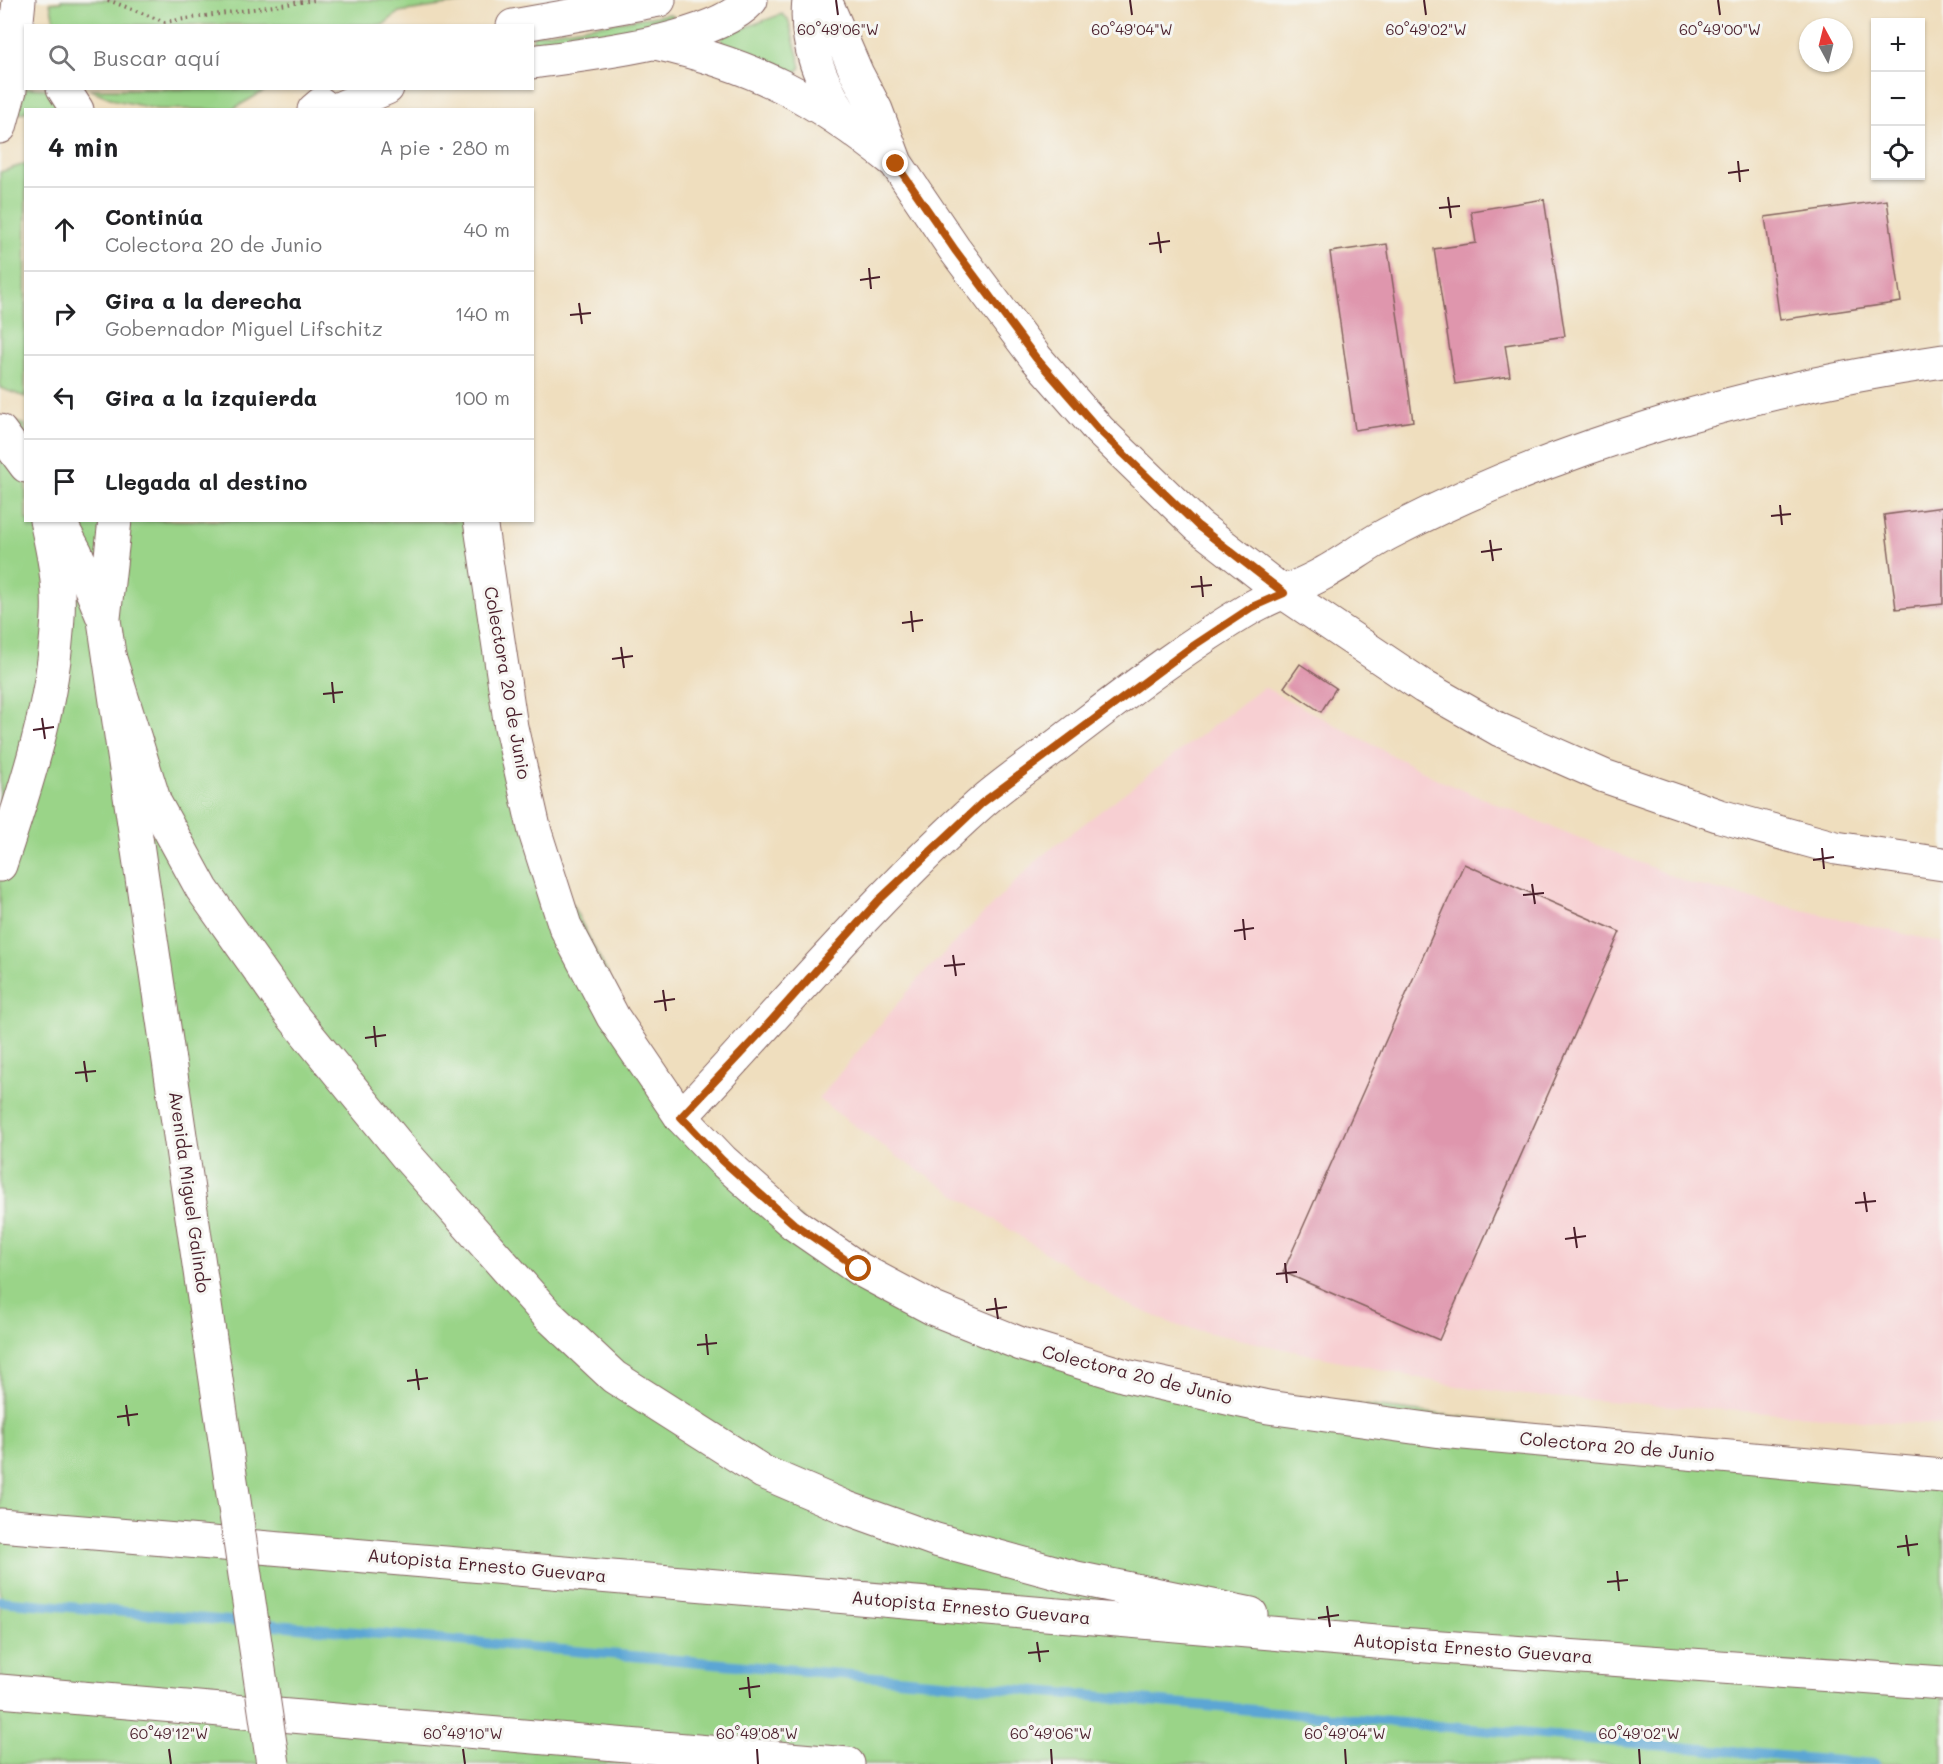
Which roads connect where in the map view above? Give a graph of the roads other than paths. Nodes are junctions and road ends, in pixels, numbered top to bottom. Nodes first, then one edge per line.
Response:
1 (21, 0) edge
2 (659, 0) edge
3 (752, 0) edge
4 (809, 0) edge
5 (825, 0) edge
6 (31, 24) edge
7 (524, 24) edge
8 (655, 43) junction
9 (534, 63) edge
10 (64, 90) edge
11 (380, 90) edge
12 (327, 104) edge
13 (76, 108) edge
14 (845, 122) junction
15 (0, 127) edge
16 (24, 133) edge
17 (0, 140) edge
18 (896, 164) junction
19 (1943, 361) edge
20 (0, 417) edge
21 (24, 424) edge
22 (0, 431) edge
23 (24, 463) edge
24 (46, 522) edge
25 (59, 522) edge
26 (115, 522) edge
27 (480, 522) edge
28 (1284, 593) junction
29 (104, 620) junction
30 (110, 659) junction
31 (1943, 864) edge
32 (0, 865) edge
33 (681, 1117) junction
34 (1943, 1476) edge
35 (0, 1525) edge
36 (1399, 1644) junction
37 (1943, 1683) edge
38 (0, 1691) edge
39 (544, 1738) junction
40 (273, 1764) edge
41 (627, 1764) edge
42 (848, 1764) edge

1 - 6 main road
1 - 15 main road
2 - 7 main road
3 - 8 main road
4 - 14 main road
5 - 18 main road
8 - 9 main road
8 - 14 main road
10 - 13 main road
11 - 12 main road
14 - 18 main road
16 - 17 main road
18 - 28 main road
19 - 28 main road
20 - 21 main road
22 - 23 main road
24 - 32 main road
25 - 29 main road, Avenida Miguel Galindo
26 - 29 main road, Avenida Miguel Galindo
27 - 33 main road, Colectora 20 de Junio
28 - 31 main road
28 - 33 main road
29 - 30 main road, Avenida Miguel Galindo
30 - 36 main road
30 - 40 main road, Avenida Miguel Galindo, bridge
33 - 34 main road, Colectora 20 de Junio
35 - 36 main road, Autopista Ernesto Guevara
36 - 37 main road, Autopista Ernesto Guevara
38 - 39 main road
39 - 41 main road
39 - 42 main road

